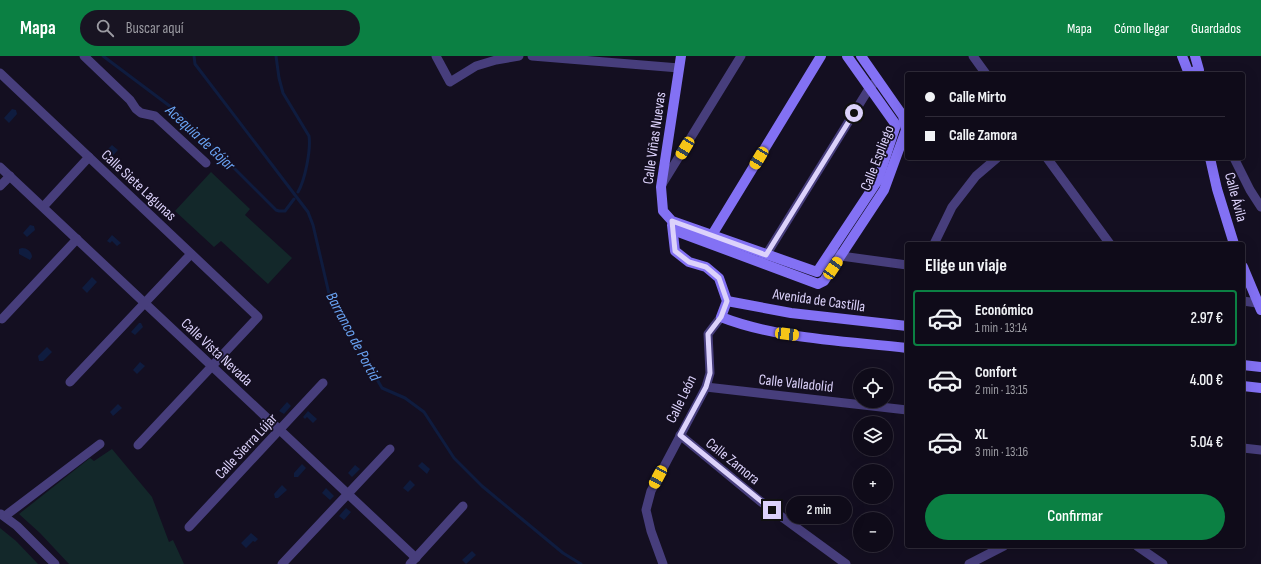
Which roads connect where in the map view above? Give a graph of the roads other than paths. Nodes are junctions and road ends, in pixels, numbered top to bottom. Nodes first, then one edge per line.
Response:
1 (84, 56) edge
2 (436, 56) edge
3 (519, 56) edge
4 (532, 56) edge
5 (681, 56) edge
6 (741, 56) edge
7 (821, 56) edge
8 (847, 56) edge
9 (860, 56) edge
10 (973, 56) edge
11 (1182, 56) edge
12 (1195, 56) edge
13 (679, 68) junction
14 (985, 72) edge
15 (1187, 72) edge
16 (1200, 72) edge
17 (0, 73) edge
18 (874, 84) junction
19 (89, 157) junction
20 (995, 160) edge
21 (1048, 160) edge
22 (1210, 160) edge
23 (1235, 160) edge
24 (206, 163) dead end
25 (0, 167) edge
26 (10, 176) junction
27 (0, 186) edge
28 (661, 187) junction
29 (43, 207) junction
30 (1261, 207) edge
31 (672, 225) junction
32 (77, 239) junction
33 (709, 239) junction
34 (935, 242) edge
35 (1109, 242) edge
36 (1233, 242) edge
37 (837, 253) junction
38 (191, 254) junction
39 (764, 259) junction
40 (905, 265) edge
41 (1245, 272) edge
42 (727, 301) junction
43 (1245, 302) edge
44 (144, 303) junction
45 (1259, 307) edge
46 (721, 317) junction
47 (2, 319) dead end
48 (905, 326) edge
49 (905, 348) edge
50 (1245, 365) edge
51 (212, 366) junction
52 (1261, 367) edge
53 (70, 382) dead end
54 (323, 383) dead end
55 (1245, 386) edge
56 (706, 387) junction
57 (1261, 388) edge
58 (905, 410) edge
59 (280, 430) junction
60 (680, 435) junction
61 (100, 444) dead end
62 (138, 445) dead end
63 (1245, 448) edge
64 (390, 449) dead end
65 (1261, 450) edge
66 (348, 494) junction
67 (464, 506) dead end
68 (2, 514) edge
69 (189, 528) dead end
70 (1000, 548) edge
71 (1140, 548) edge
72 (413, 561) edge
73 (55, 564) edge
74 (282, 564) edge
75 (663, 564) edge
76 (846, 564) edge
77 (969, 564) edge
78 (1163, 564) edge

1 - 24 street
2 - 3 street
4 - 13 street
5 - 13 street, Calle Viñas Nuevas
6 - 28 street
7 - 33 street
8 - 18 street, Calle Espliego
9 - 18 street, Calle Espliego
10 - 14 street
11 - 15 street
12 - 16 street
13 - 28 street, Calle Viñas Nuevas
17 - 19 street, Calle Siete Lagunas
18 - 37 street, Calle Espliego
18 - 39 street
19 - 29 street
19 - 38 street, Calle Siete Lagunas
20 - 34 street
21 - 35 street
22 - 36 street, Calle Ávila
23 - 30 street
25 - 26 street, Calle Vista Nevada
26 - 27 street
26 - 29 street, Calle Vista Nevada
28 - 31 street, Calle Viñas Nuevas
29 - 32 street, Calle Vista Nevada
31 - 33 street
31 - 42 street
32 - 44 street, Calle Vista Nevada
32 - 47 street
33 - 39 street
37 - 39 street, Calle Espliego
37 - 39 street, Calle Espliego
37 - 40 street
38 - 44 street
38 - 51 street, Calle Siete Lagunas
41 - 45 street
42 - 46 street, Calle León
42 - 48 street, Avenida de Castilla
43 - 45 street
44 - 51 street, Calle Vista Nevada
44 - 53 street
46 - 49 street
46 - 56 street, Calle León
50 - 52 street
51 - 59 street, Calle Vista Nevada
51 - 62 street
54 - 59 street, Calle Sierra Lújar
55 - 57 street
56 - 58 street, Calle Valladolid
56 - 60 street, Calle León
59 - 66 street, Calle Vista Nevada
59 - 69 street, Calle Sierra Lújar
60 - 75 street, Calle León
60 - 76 street, Calle Zamora
61 - 68 street
63 - 65 street
64 - 66 street
66 - 72 street, Calle Vista Nevada
66 - 74 street
67 - 72 street
68 - 73 street
70 - 77 street
71 - 78 street

